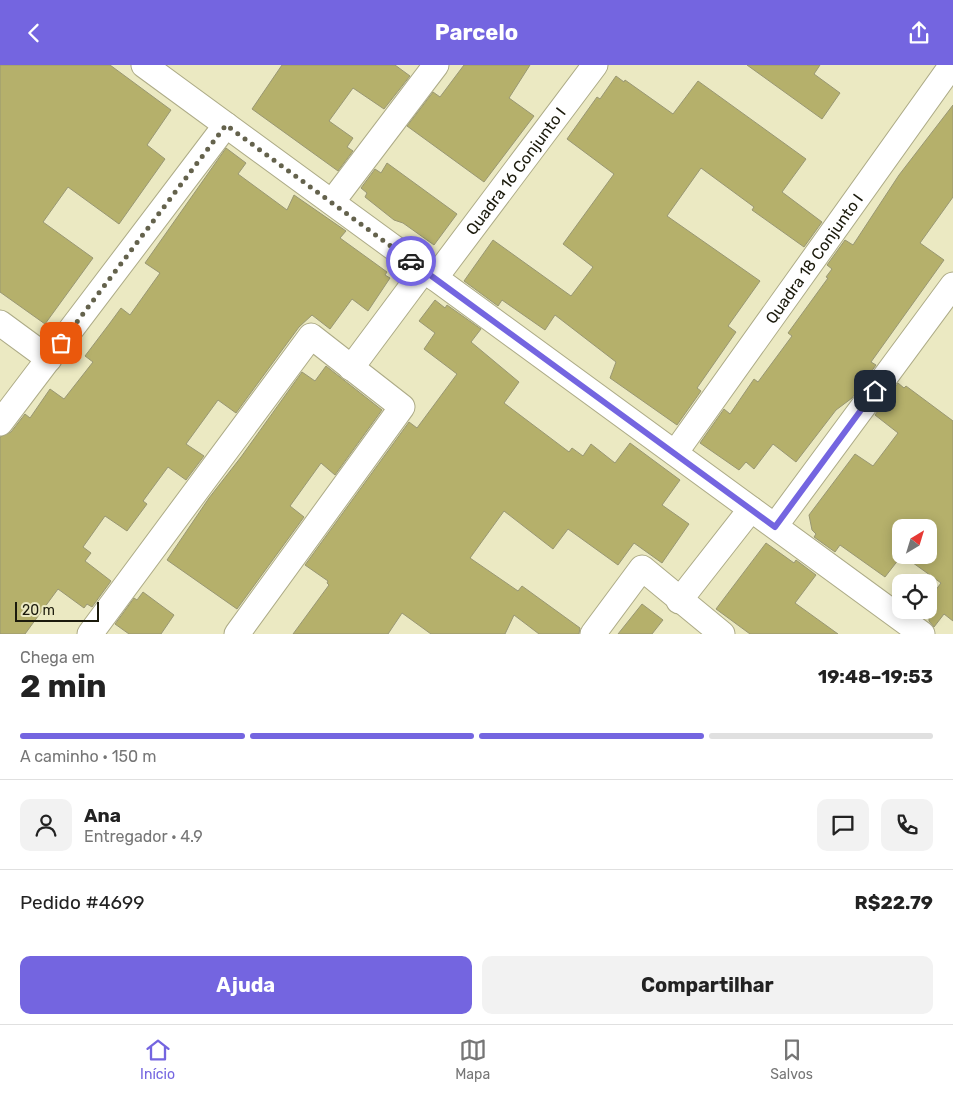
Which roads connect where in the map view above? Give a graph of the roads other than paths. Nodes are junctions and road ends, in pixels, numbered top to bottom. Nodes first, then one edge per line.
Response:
1 (144, 65) edge
2 (436, 65) edge
3 (595, 65) edge
4 (952, 65) edge
5 (226, 125) junction
6 (332, 202) junction
7 (430, 274) junction
8 (953, 285) edge
9 (0, 323) edge
10 (49, 359) junction
11 (351, 367) junction
12 (0, 423) edge
13 (674, 453) junction
14 (751, 509) junction
15 (775, 527) junction
16 (679, 601) junction
17 (90, 634) edge
18 (237, 634) edge
19 (593, 634) edge
20 (722, 634) edge
21 (922, 634) edge

1 - 5 street
2 - 6 street
3 - 7 street, Quadra 16 Conjunto I
4 - 13 street, Quadra 18 Conjunto I
5 - 6 street
5 - 10 street
6 - 7 street
7 - 11 street, Quadra 16 Conjunto I
7 - 13 street
8 - 15 street
9 - 10 street
10 - 12 street
11 - 17 street
11 - 18 street
13 - 14 street
14 - 15 street
14 - 16 street
15 - 21 street
16 - 19 street
16 - 20 street

